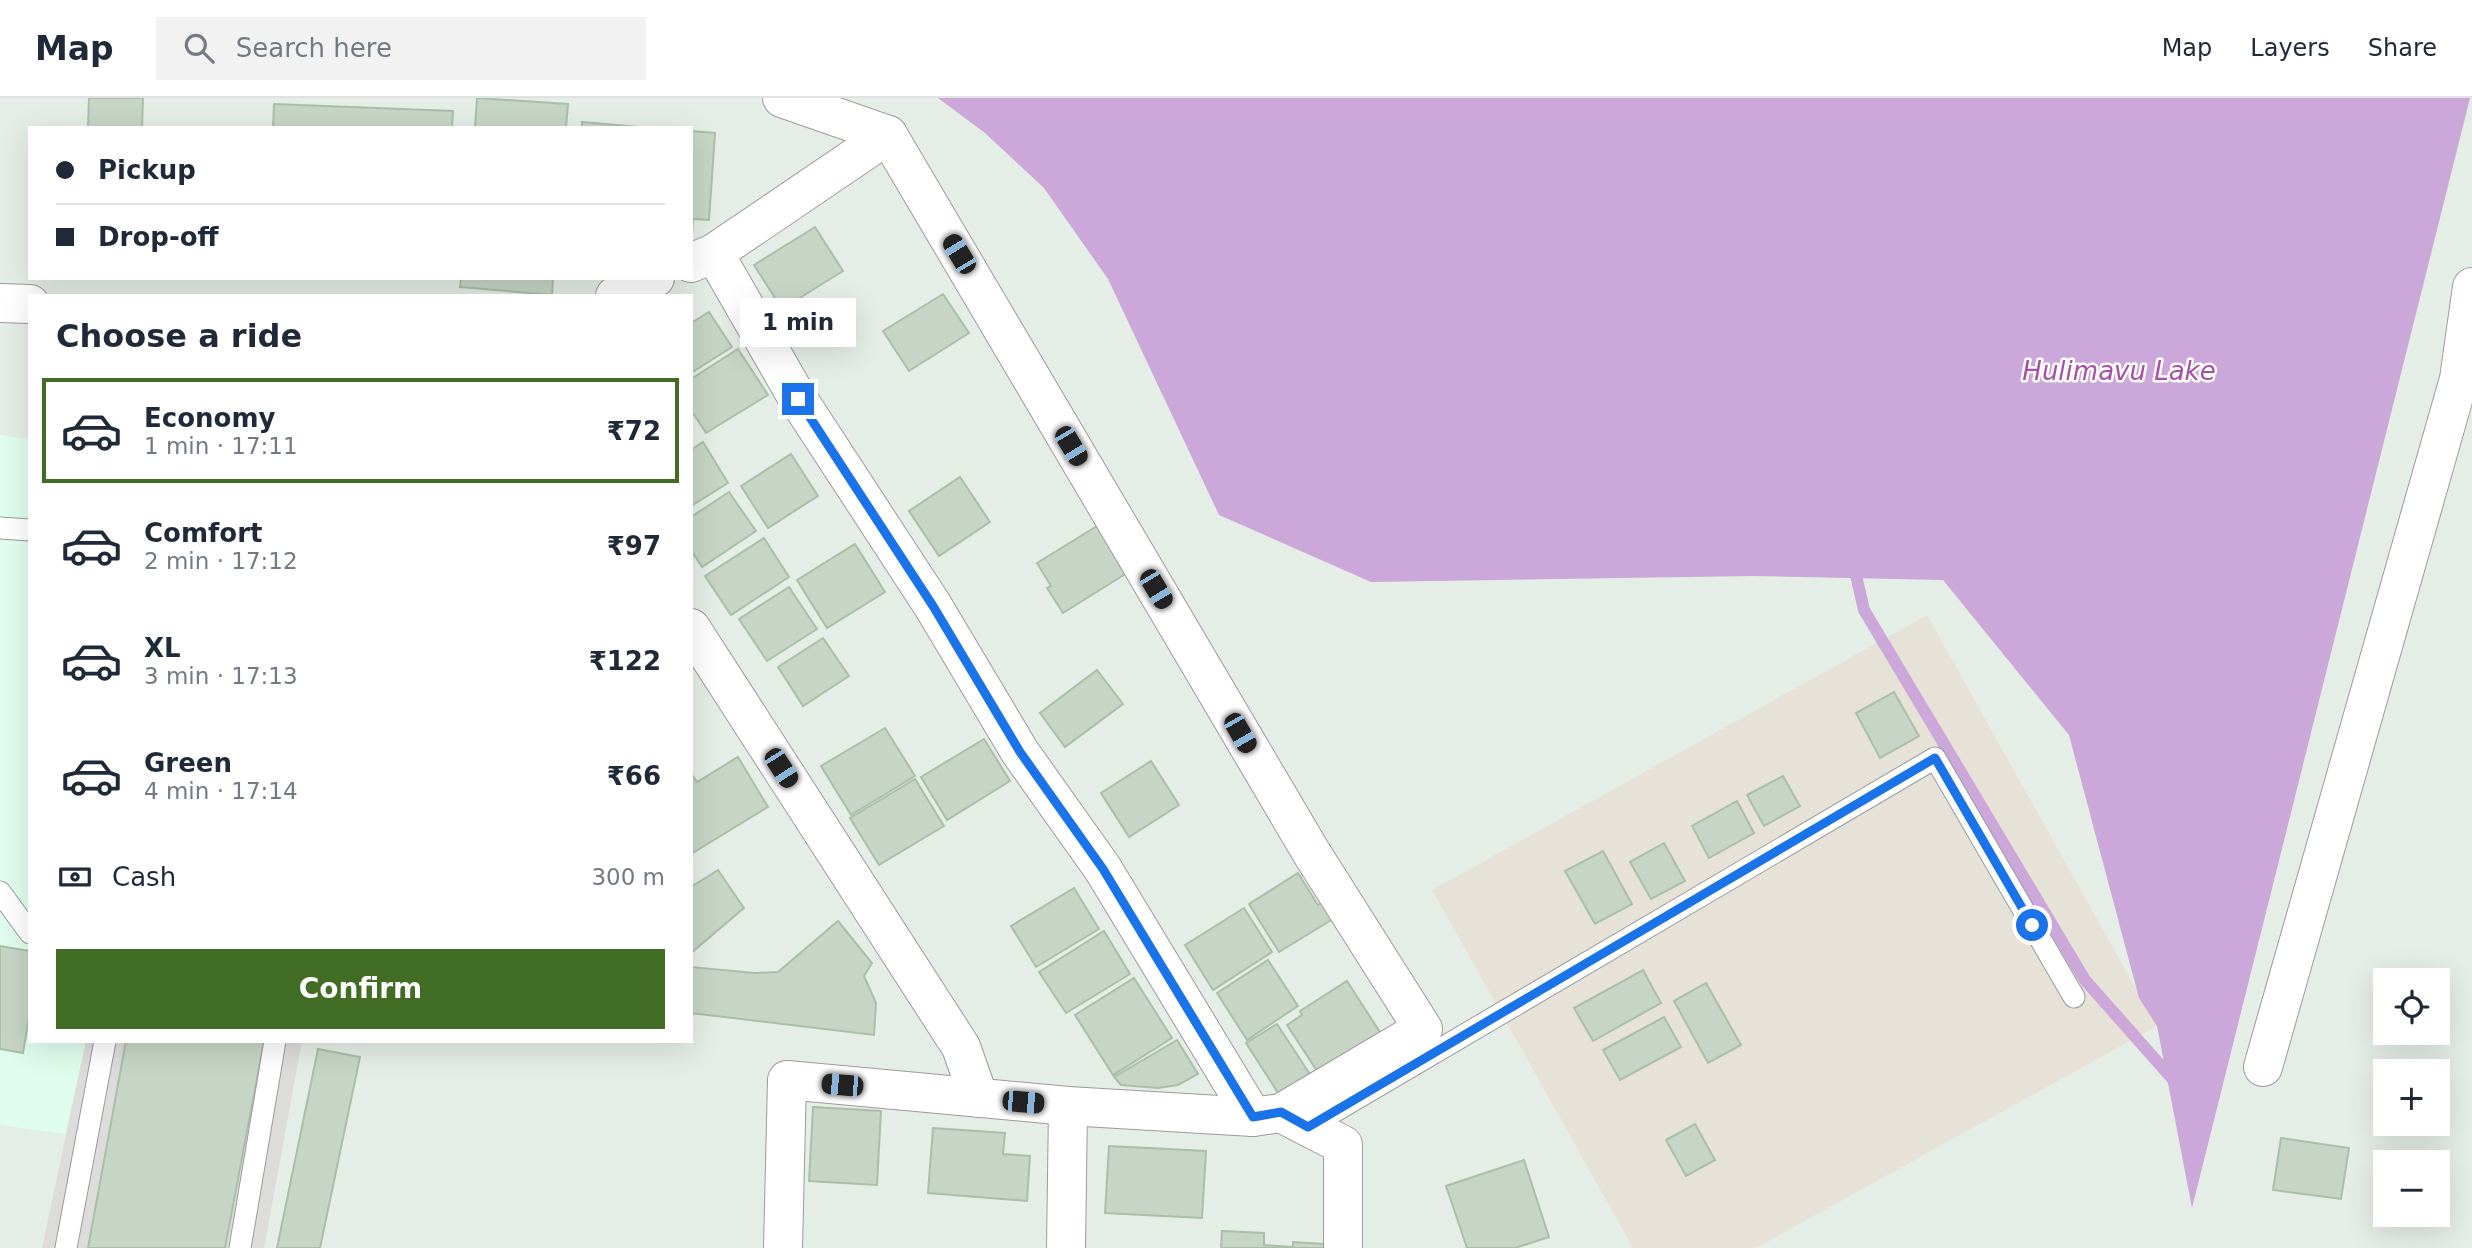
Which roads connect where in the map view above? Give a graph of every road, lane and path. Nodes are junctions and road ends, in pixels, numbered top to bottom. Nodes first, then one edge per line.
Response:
1 (782, 98) edge
2 (888, 135) junction
3 (703, 258) edge
4 (651, 280) edge
5 (2472, 287) edge
6 (619, 294) edge
7 (0, 303) edge
8 (28, 304) edge
9 (0, 528) edge
10 (28, 530) edge
11 (693, 631) edge
12 (0, 892) edge
13 (28, 930) edge
14 (2074, 997) dead end
15 (105, 1043) edge
16 (275, 1043) edge
17 (2263, 1067) dead end
18 (979, 1098) junction
19 (1068, 1106) junction
20 (1281, 1119) junction
21 (66, 1248) edge
22 (240, 1248) edge
23 (783, 1248) edge
24 (1066, 1248) edge
25 (1343, 1248) edge

1 - 2 street
2 - 3 street
2 - 20 street
3 - 20 street
4 - 6 street
5 - 17 street
7 - 8 street
9 - 10 lane
11 - 18 street
12 - 13 lane
14 - 20 lane
15 - 21 lane
16 - 22 lane
18 - 19 street
18 - 23 street
19 - 20 street
19 - 24 street
20 - 25 street

